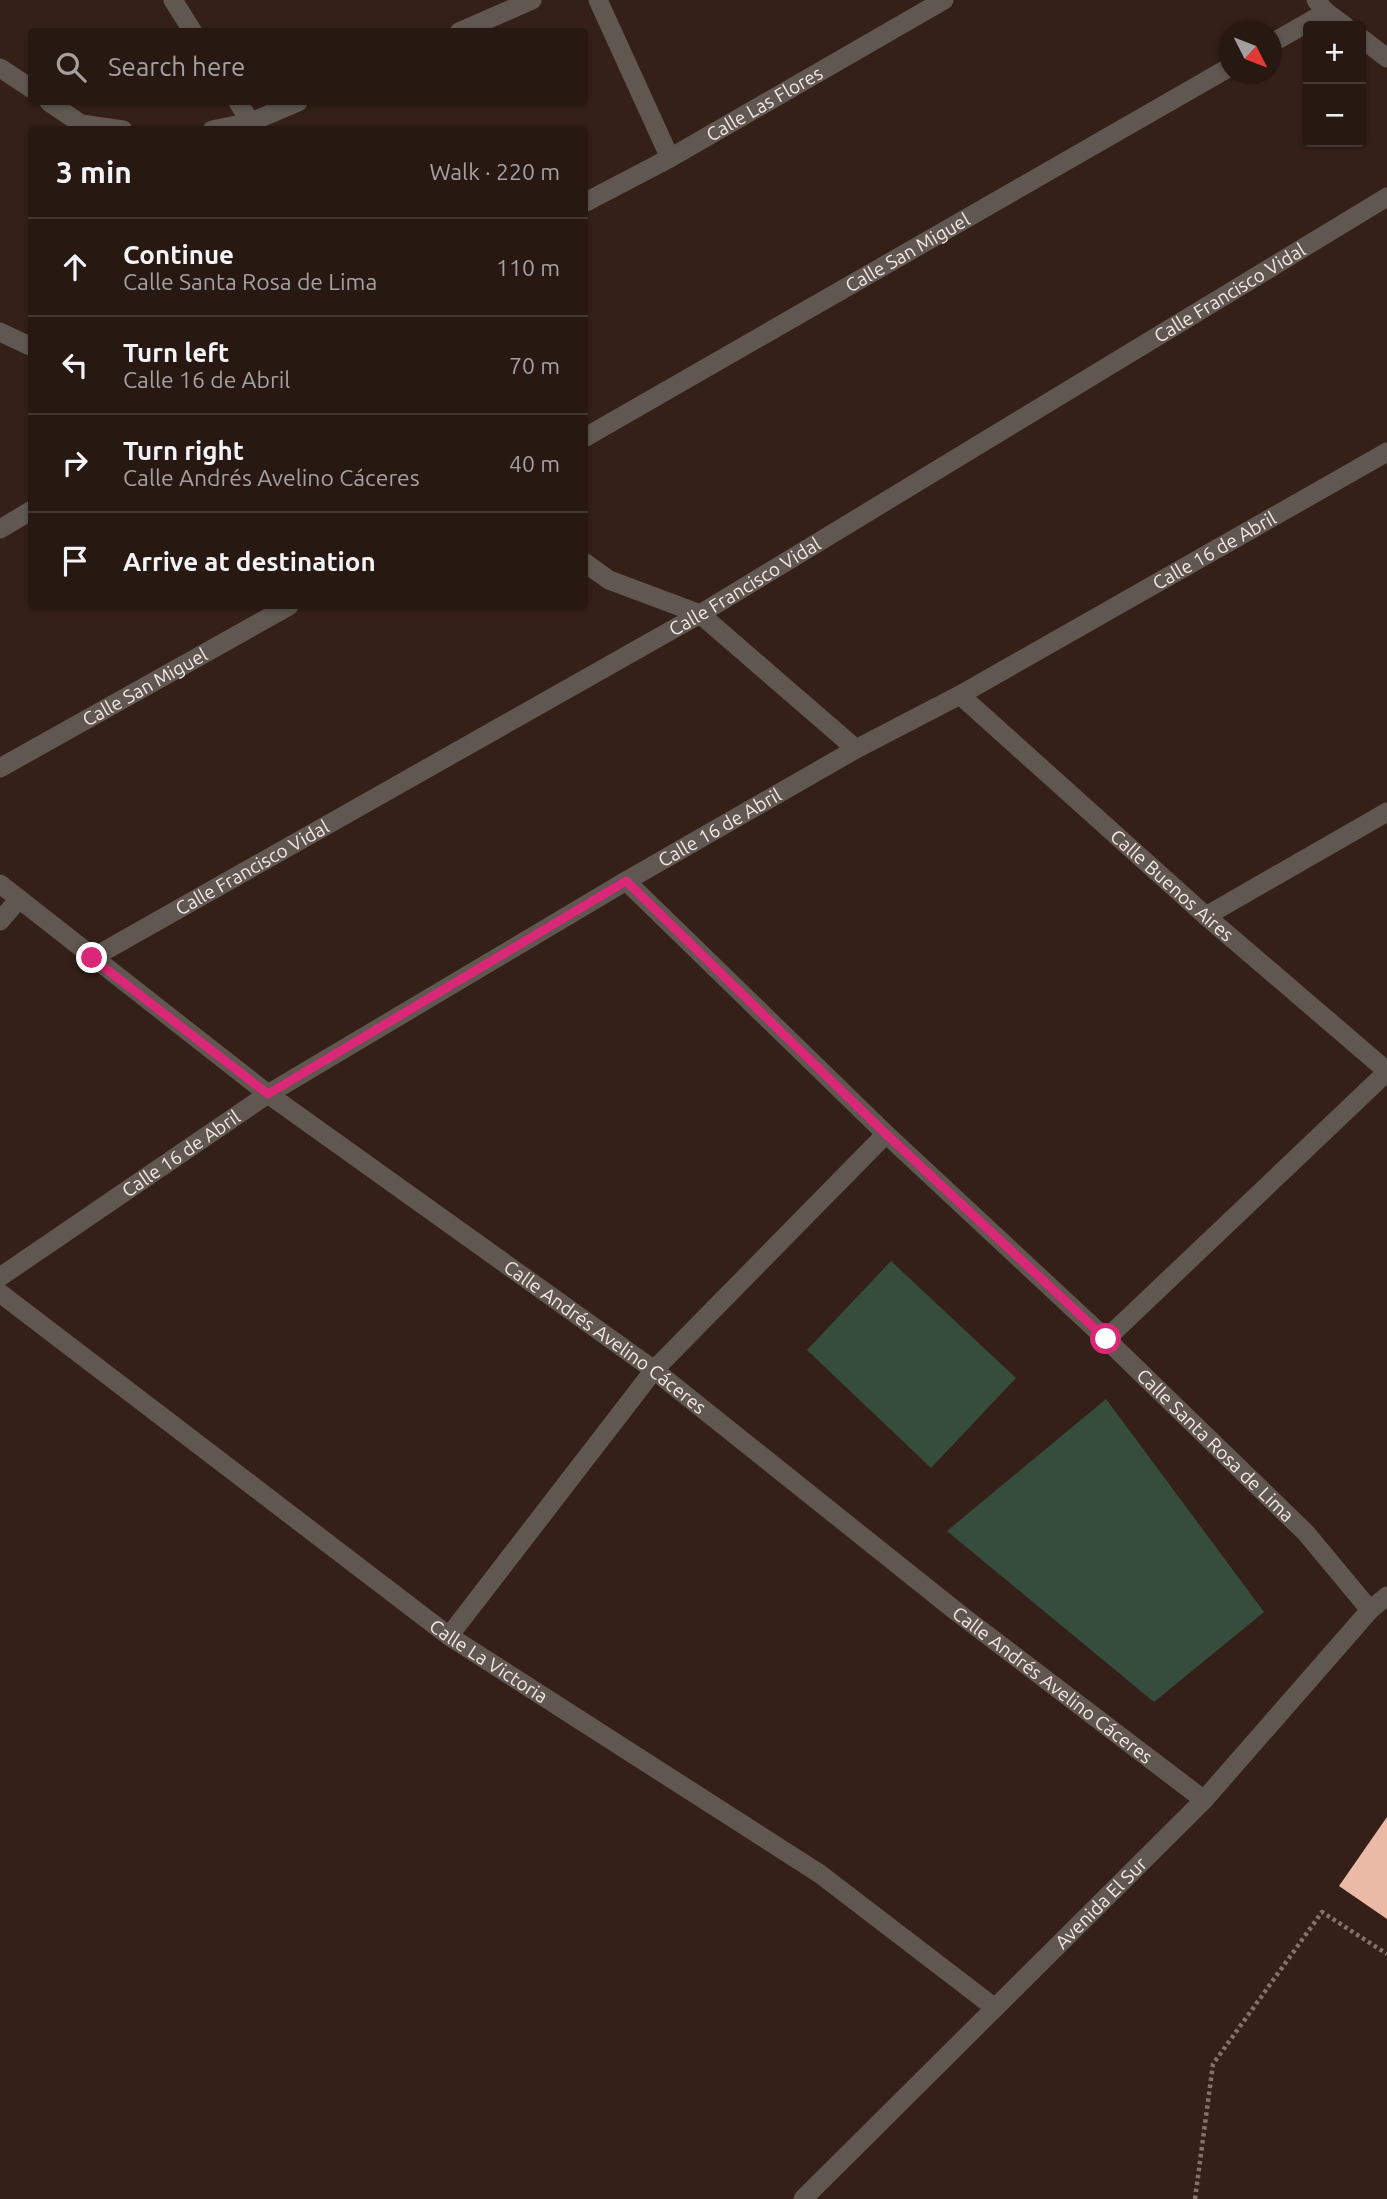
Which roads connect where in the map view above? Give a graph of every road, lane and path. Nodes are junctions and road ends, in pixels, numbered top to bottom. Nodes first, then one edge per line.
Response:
1 (173, 0) edge
2 (532, 0) edge
3 (598, 0) edge
4 (944, 0) edge
5 (1321, 6) edge
6 (1339, 21) edge
7 (190, 28) edge
8 (468, 28) edge
9 (1282, 35) edge
10 (1366, 42) edge
11 (1387, 58) edge
12 (0, 68) edge
13 (1219, 73) edge
14 (28, 86) edge
15 (53, 105) edge
16 (239, 105) edge
17 (292, 105) edge
18 (95, 126) edge
19 (253, 126) edge
20 (670, 158) junction
21 (1387, 197) edge
22 (588, 201) edge
23 (0, 332) edge
24 (28, 345) edge
25 (588, 436) edge
26 (1387, 452) edge
27 (28, 512) edge
28 (0, 529) edge
29 (588, 565) edge
30 (284, 609) edge
31 (700, 614) junction
32 (960, 695) junction
33 (856, 749) junction
34 (0, 768) edge
35 (1387, 812) edge
36 (626, 881) junction
37 (0, 884) edge
38 (19, 899) junction
39 (1206, 916) junction
40 (0, 921) edge
41 (92, 958) junction
42 (1387, 1071) edge
43 (268, 1094) junction
44 (886, 1134) junction
45 (0, 1277) edge
46 (0, 1293) edge
47 (1106, 1339) junction
48 (654, 1370) junction
49 (1387, 1596) edge
50 (1370, 1610) junction
51 (449, 1636) junction
52 (1204, 1800) junction
53 (1387, 1954) edge
54 (995, 2008) junction
55 (803, 2199) edge
56 (1195, 2199) edge

1 - 7 street
2 - 8 street
3 - 20 street
4 - 20 street, Calle Las Flores
5 - 6 street
5 - 9 street
10 - 11 street
12 - 14 street
13 - 25 street, Calle San Miguel
15 - 18 street
16 - 19 street
17 - 19 street
20 - 22 street, Calle Las Flores
21 - 31 street, Calle Francisco Vidal
23 - 24 street
26 - 32 street, Calle 16 de Abril
27 - 28 street
29 - 31 street
30 - 34 street, Calle San Miguel
31 - 33 street
31 - 41 street, Calle Francisco Vidal
32 - 33 street, Calle 16 de Abril
32 - 39 street, Calle Buenos Aires
33 - 36 street, Calle 16 de Abril
35 - 39 street
36 - 43 street, Calle 16 de Abril
36 - 44 street, Calle Santa Rosa de Lima
37 - 38 street, Calle Andrés Avelino Cáceres
38 - 40 street
38 - 41 street, Calle Andrés Avelino Cáceres
39 - 42 street, Calle Buenos Aires
41 - 43 street, Calle Andrés Avelino Cáceres
42 - 47 street
43 - 45 street, Calle 16 de Abril
43 - 48 street, Calle Andrés Avelino Cáceres
44 - 47 street, Calle Santa Rosa de Lima
44 - 48 street
46 - 51 street, Calle La Victoria
47 - 50 street, Calle Santa Rosa de Lima
48 - 51 street
48 - 52 street, Calle Andrés Avelino Cáceres
49 - 50 street, Avenida El Sur
50 - 52 street, Avenida El Sur
51 - 54 street, Calle La Victoria
52 - 54 street, Avenida El Sur
53 - 56 path
54 - 55 street, Avenida El Sur

